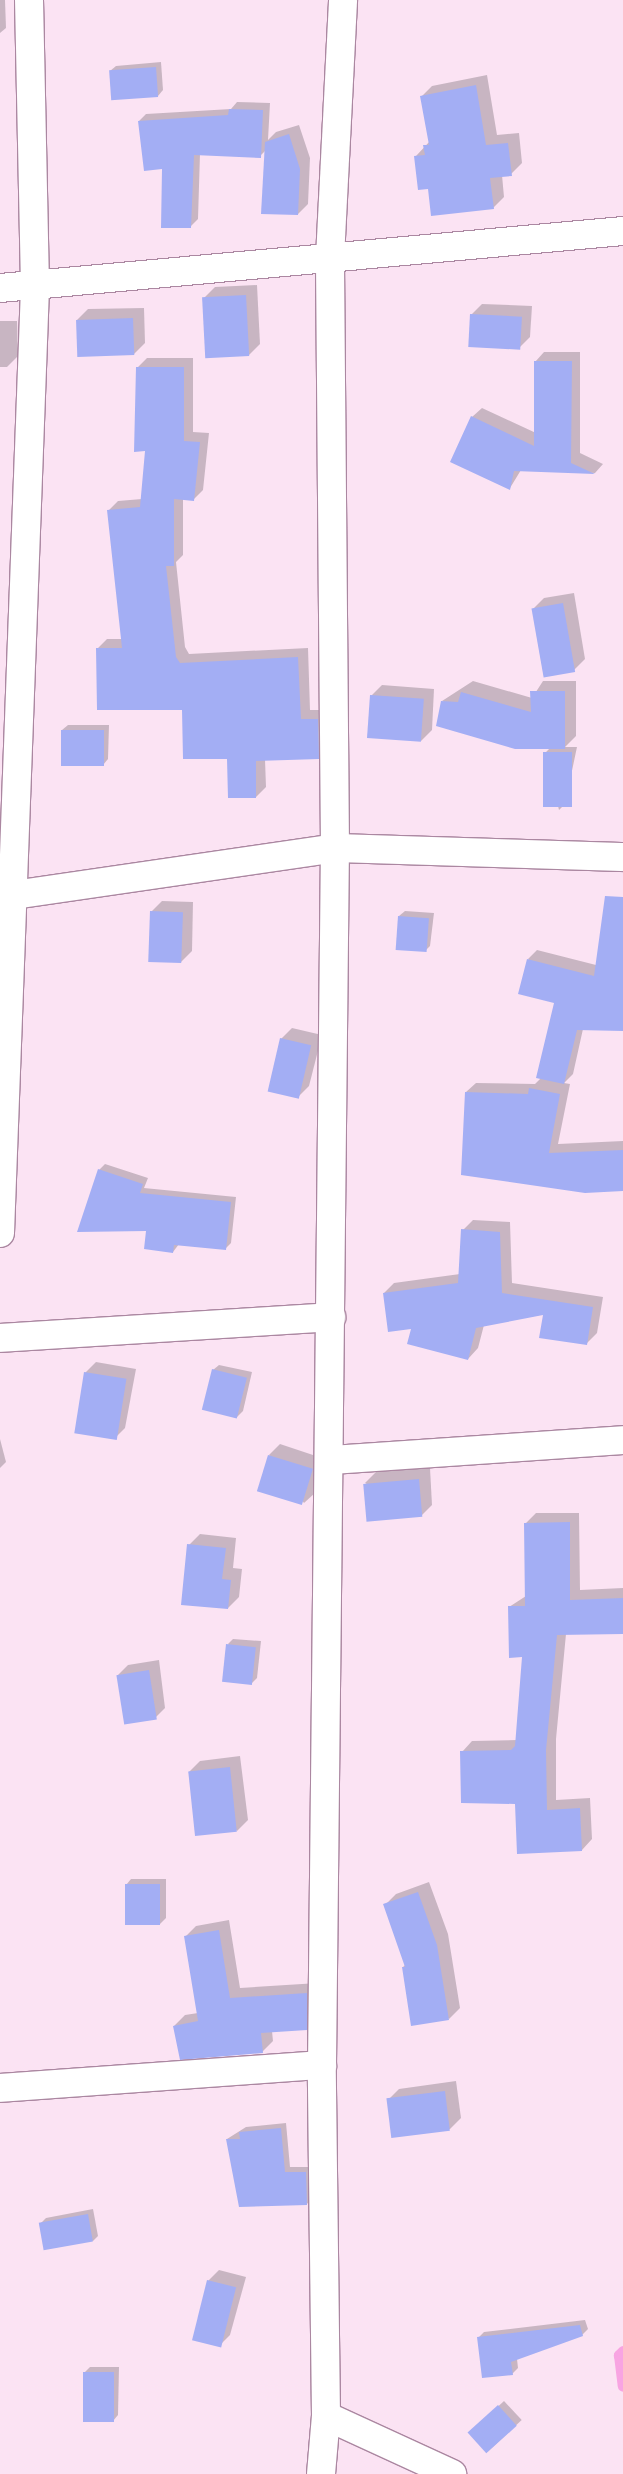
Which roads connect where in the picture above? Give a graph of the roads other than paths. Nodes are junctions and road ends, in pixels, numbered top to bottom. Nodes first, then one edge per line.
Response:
1 (29, 0) edge
2 (343, 0) edge
3 (623, 231) edge
4 (330, 258) junction
5 (35, 286) junction
6 (0, 288) edge
7 (335, 848) junction
8 (623, 857) edge
9 (6, 897) edge
10 (0, 1233) edge
11 (331, 1317) junction
12 (0, 1338) edge
13 (623, 1440) edge
14 (331, 1460) junction
15 (322, 2065) junction
16 (0, 2088) edge
17 (326, 2416) junction
18 (321, 2474) edge
19 (452, 2474) edge

1 - 5 street
2 - 4 street
3 - 4 street
4 - 5 street
4 - 7 street
5 - 6 street
5 - 9 street
7 - 8 street
7 - 9 street
7 - 11 street
9 - 10 street
11 - 12 street
11 - 14 street
13 - 14 street
14 - 15 street
15 - 16 street
15 - 17 street
17 - 18 street
17 - 19 street

